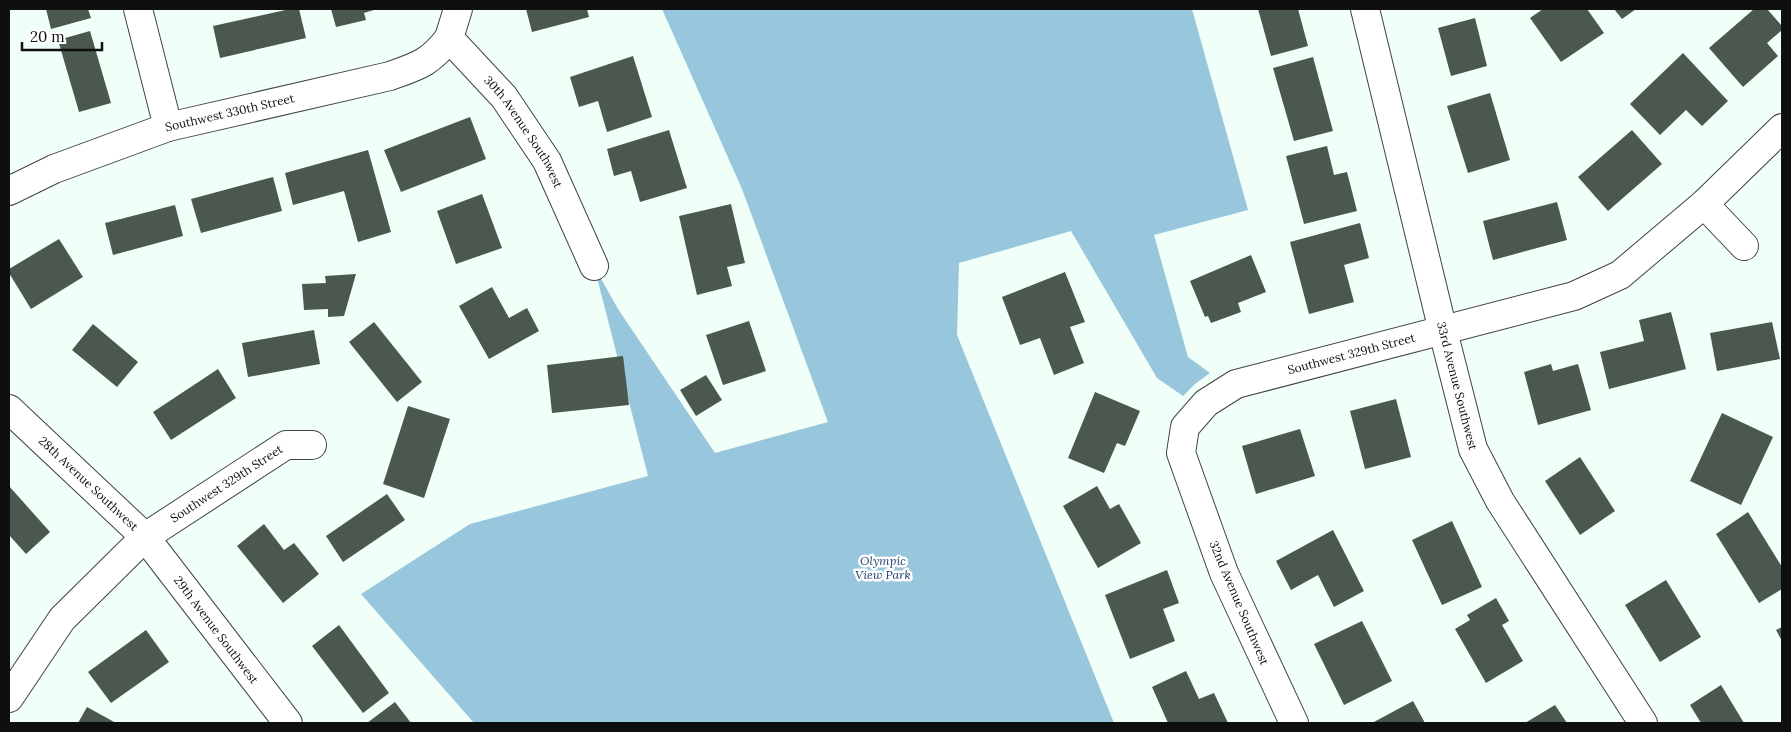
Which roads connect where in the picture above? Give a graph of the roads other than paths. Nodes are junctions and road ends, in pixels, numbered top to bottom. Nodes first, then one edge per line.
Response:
1 (138, 9) edge
2 (458, 9) edge
3 (1365, 9) edge
4 (449, 38) junction
5 (168, 127) junction
6 (1782, 128) edge
7 (9, 191) edge
8 (1704, 204) junction
9 (1744, 246) dead end
10 (594, 266) dead end
11 (1443, 331) junction
12 (9, 410) edge
13 (312, 445) dead end
14 (1190, 479) joint
15 (145, 537) junction
16 (9, 698) edge
17 (288, 723) edge
18 (1294, 723) edge
19 (1643, 723) edge

1 - 5 street
2 - 4 street
3 - 11 street, 33rd Avenue Southwest
4 - 5 street, Southwest 330th Street
4 - 10 street, 30th Avenue Southwest
5 - 7 street, Southwest 330th Street
6 - 8 street, Southwest 329th Street
8 - 9 street
8 - 11 street, Southwest 329th Street
11 - 14 street, Southwest 329th Street
11 - 19 street, 33rd Avenue Southwest
12 - 15 street, 28th Avenue Southwest
13 - 15 street, Southwest 329th Street
14 - 18 street, 32nd Avenue Southwest
15 - 16 street, 28th Avenue Southwest
15 - 17 street, 29th Avenue Southwest

